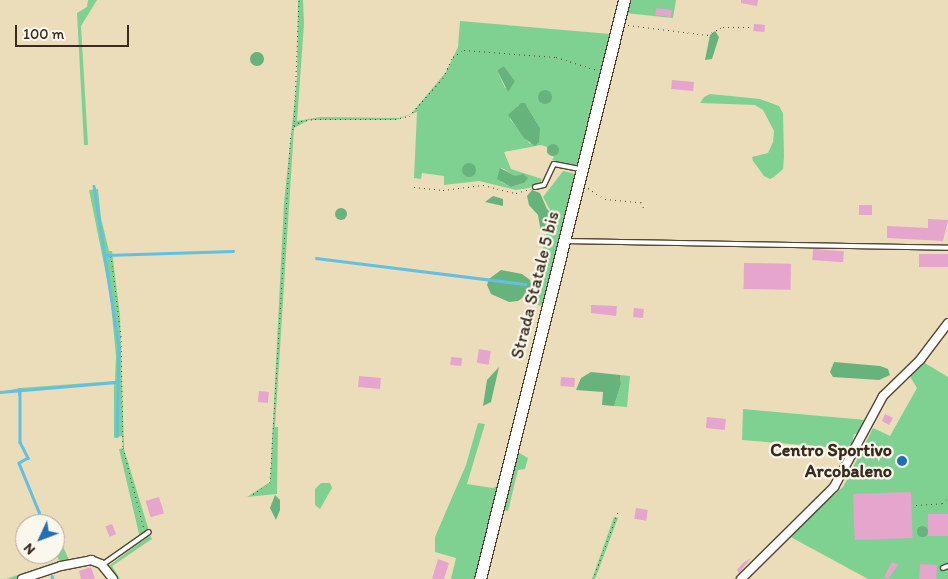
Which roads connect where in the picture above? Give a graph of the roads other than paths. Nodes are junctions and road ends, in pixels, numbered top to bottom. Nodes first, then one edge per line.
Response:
1 (624, 0) edge
2 (581, 170) junction
3 (535, 187) road end
4 (563, 241) junction
5 (948, 248) edge
6 (948, 323) edge
7 (147, 533) road end
8 (102, 565) junction
9 (22, 579) edge
10 (113, 579) edge
11 (480, 579) edge
12 (741, 579) edge

1 - 2 main road, Strada Statale 5 bis
2 - 3 lane
2 - 4 main road, Strada Statale 5 bis
4 - 5 lane
4 - 11 main road, Strada Statale 5 bis
6 - 12 street
7 - 8 lane
8 - 9 street
8 - 10 street

